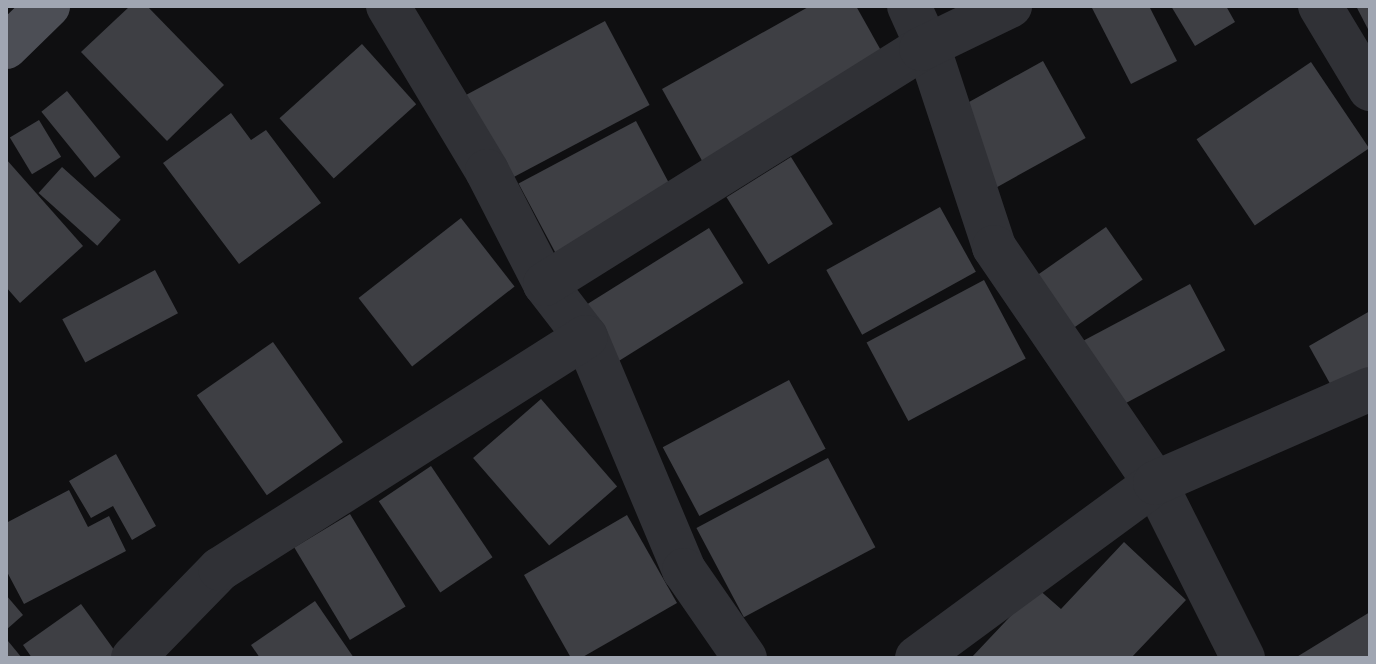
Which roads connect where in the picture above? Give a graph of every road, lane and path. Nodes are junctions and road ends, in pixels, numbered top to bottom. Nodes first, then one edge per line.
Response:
1 (48, 6) edge
2 (388, 6) edge
3 (909, 6) edge
4 (1010, 6) edge
5 (1320, 6) edge
6 (927, 46) junction
7 (6, 47) edge
8 (1370, 89) edge
9 (545, 284) junction
10 (586, 337) junction
11 (1370, 389) edge
12 (1155, 483) junction
13 (133, 658) edge
14 (745, 658) edge
15 (917, 658) edge
16 (1243, 658) edge

1 - 7 main road
2 - 9 street
3 - 6 street
4 - 6 street
5 - 8 street
6 - 9 street
6 - 12 street
9 - 10 street
10 - 13 street
10 - 14 street
11 - 12 street
12 - 15 street
12 - 16 street

